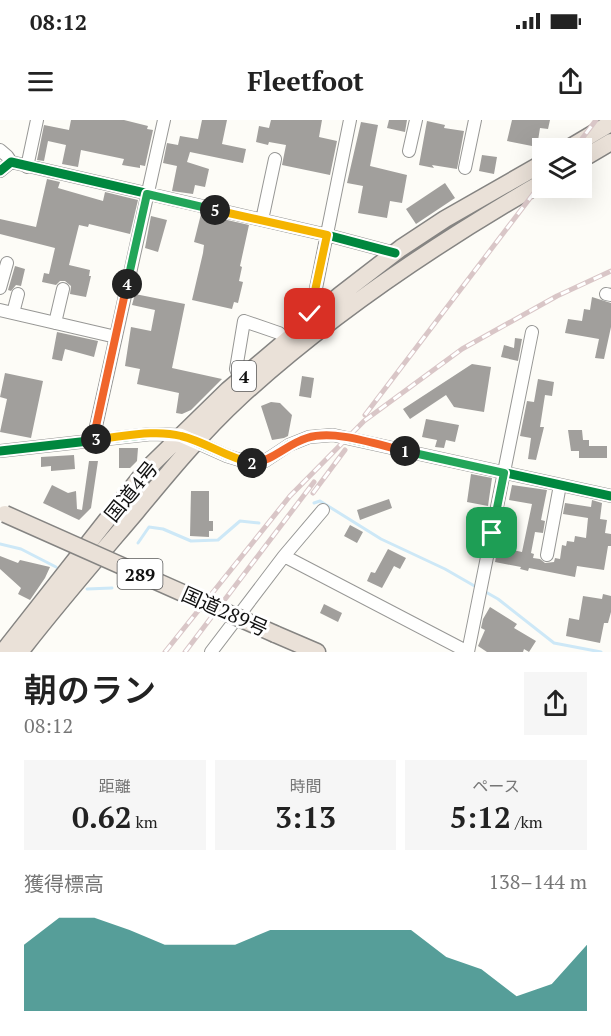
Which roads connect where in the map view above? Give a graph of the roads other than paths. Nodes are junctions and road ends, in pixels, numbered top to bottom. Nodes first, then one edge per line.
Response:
1 (37, 120) edge
2 (164, 120) edge
3 (350, 120) edge
4 (416, 120) edge
5 (475, 120) edge
6 (611, 123) edge
7 (585, 138) edge
8 (611, 142) edge
9 (0, 150) edge
10 (409, 151) dead end
11 (592, 153) edge
12 (274, 159) dead end
13 (11, 162) junction
14 (27, 167) junction
15 (465, 168) dead end
16 (532, 169) edge
17 (0, 171) edge
18 (532, 188) edge
19 (147, 194) junction
20 (262, 220) junction
21 (327, 235) junction
22 (395, 254) junction
23 (7, 263) dead end
24 (0, 288) edge
25 (63, 289) dead end
26 (18, 294) dead end
27 (0, 310) edge
28 (13, 313) junction
29 (313, 318) junction
30 (55, 323) junction
31 (532, 332) dead end
32 (116, 337) junction
33 (287, 340) junction
34 (240, 379) junction
35 (180, 435) junction
36 (93, 440) junction
37 (196, 441) junction
38 (0, 451) edge
39 (504, 473) junction
40 (560, 485) junction
41 (611, 496) edge
42 (323, 510) dead end
43 (2, 514) edge
44 (547, 555) dead end
45 (284, 556) junction
46 (3, 652) edge
47 (20, 652) edge
48 (211, 652) edge
49 (317, 652) edge
50 (468, 652) edge

1 - 14 street
2 - 19 street
3 - 21 street
4 - 10 street
5 - 15 street
6 - 7 highway
8 - 11 highway
9 - 13 street
12 - 20 street
13 - 14 street
13 - 17 street
14 - 19 street
16 - 22 highway, 国道4号 / 4
18 - 37 highway, 国道4号 / 4
19 - 20 street
19 - 32 street
20 - 21 street
21 - 22 street
21 - 29 street
22 - 29 highway, 国道4号 / 4
23 - 24 street
25 - 30 street
26 - 28 street
27 - 28 street
28 - 30 street
29 - 33 highway, 国道4号 / 4
30 - 32 street
31 - 39 street
32 - 36 street
33 - 34 highway, 国道4号 / 4
33 - 34 street
34 - 35 highway, 国道4号 / 4
35 - 36 street
35 - 37 street
35 - 46 highway, 国道4号 / 4
36 - 38 street
37 - 39 street
37 - 47 highway, 国道4号 / 4
39 - 40 street
39 - 50 street
40 - 41 street
40 - 44 street
42 - 45 street
43 - 49 highway, 国道289号 / 289, bridge
45 - 48 street
45 - 50 street

